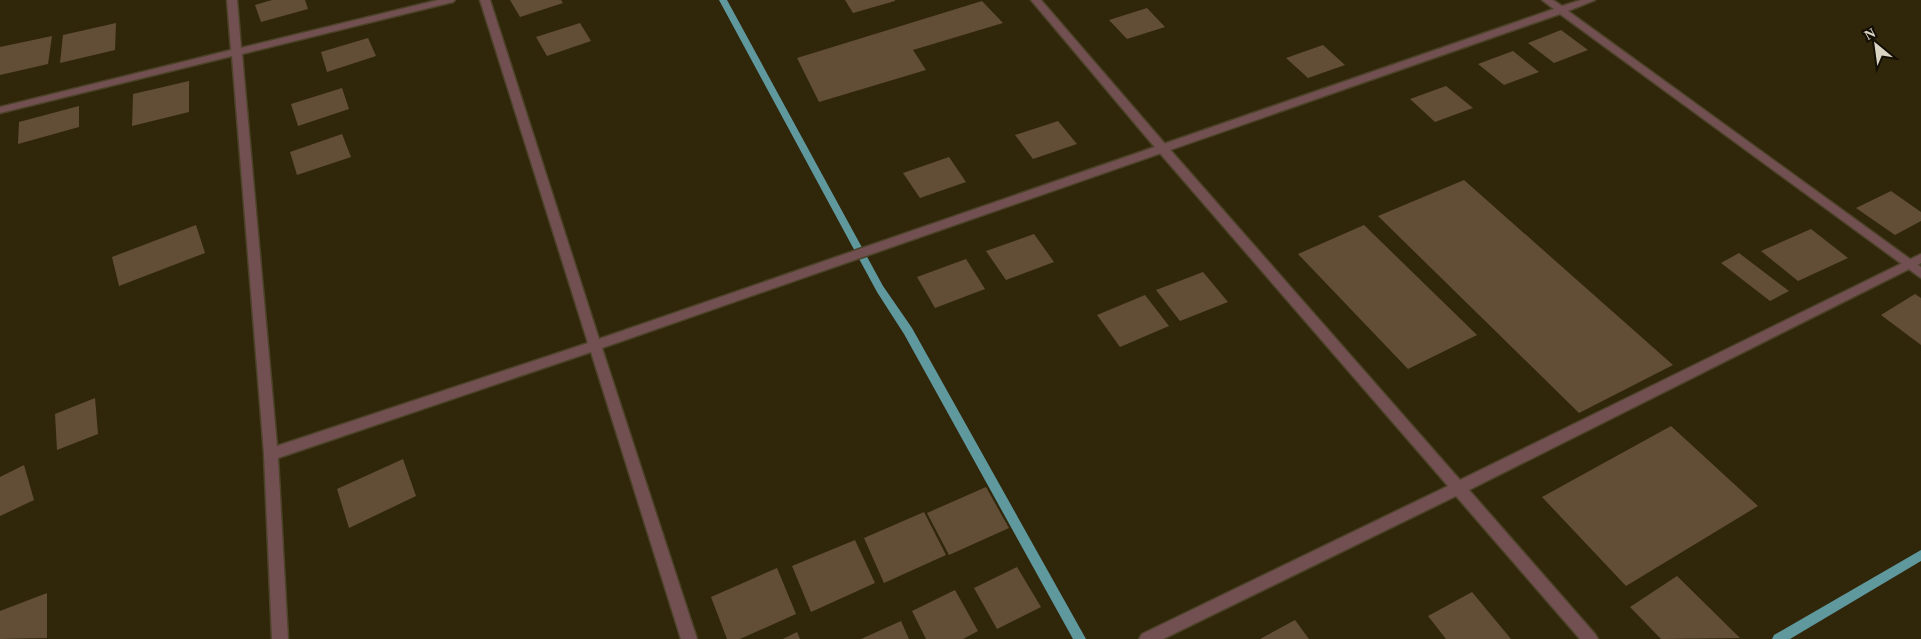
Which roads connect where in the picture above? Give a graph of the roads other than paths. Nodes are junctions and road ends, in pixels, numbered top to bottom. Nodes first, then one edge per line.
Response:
1 (232, 0) edge
2 (450, 0) edge
3 (484, 0) edge
4 (1036, 0) edge
5 (1547, 0) edge
6 (1590, 0) edge
7 (1561, 10) junction
8 (236, 53) junction
9 (0, 110) edge
10 (1162, 148) junction
11 (1921, 258) edge
12 (1908, 264) junction
13 (1921, 273) edge
14 (596, 345) junction
15 (271, 454) junction
16 (1458, 488) junction
17 (280, 639) edge
18 (689, 639) edge
19 (1147, 639) edge
20 (1590, 639) edge

1 - 8 street
2 - 8 street
3 - 14 street
4 - 10 street
5 - 7 street
6 - 7 street
7 - 10 street
7 - 12 street
8 - 9 street
8 - 15 street
10 - 14 street
10 - 16 street
11 - 12 street
12 - 13 street
12 - 16 street
14 - 15 street
14 - 18 street
15 - 17 street
16 - 19 street
16 - 20 street

